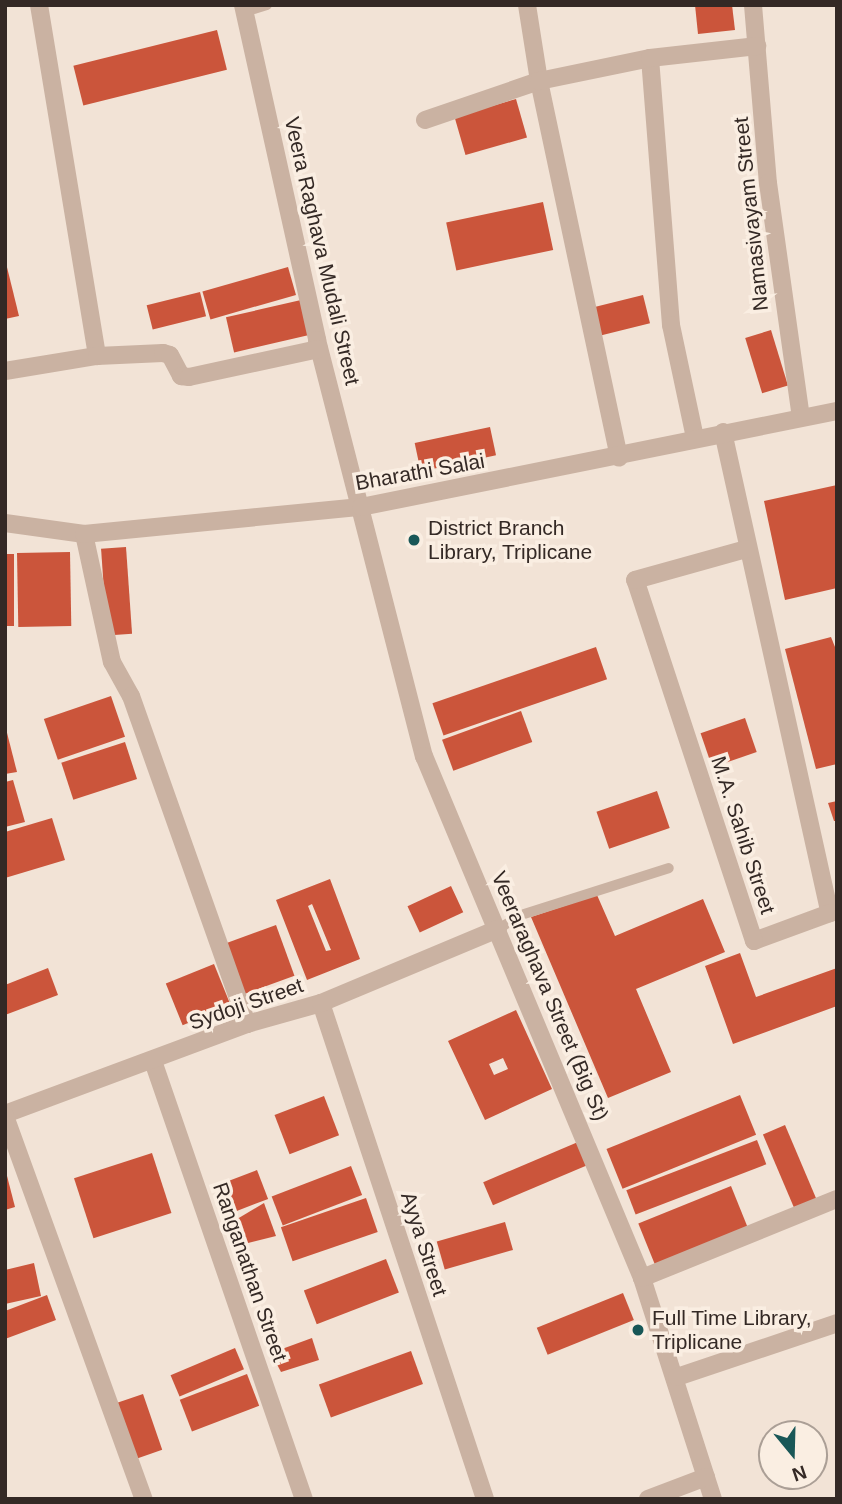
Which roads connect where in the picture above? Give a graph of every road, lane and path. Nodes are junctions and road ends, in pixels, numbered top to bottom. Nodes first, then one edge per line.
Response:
1 (39, 5) edge
2 (267, 5) edge
3 (527, 5) edge
4 (753, 5) edge
5 (243, 8) edge
6 (757, 46) junction
7 (650, 58) junction
8 (539, 81) junction
9 (425, 120) dead end
10 (319, 349) junction
11 (97, 356) junction
12 (5, 371) edge
13 (837, 411) edge
14 (801, 417) junction
15 (723, 432) junction
16 (695, 438) junction
17 (619, 458) junction
18 (360, 507) junction
19 (5, 523) edge
20 (84, 534) junction
21 (746, 549) junction
22 (669, 868) dead end
23 (498, 929) junction
24 (321, 1003) junction
25 (247, 1024) junction
26 (153, 1061) junction
27 (5, 1115) edge
28 (837, 1199) edge
29 (642, 1278) junction
30 (837, 1323) edge
31 (677, 1377) junction
32 (706, 1477) junction
33 (144, 1499) edge
34 (304, 1499) edge
35 (485, 1499) edge
36 (648, 1499) edge
37 (713, 1499) edge

1 - 11 street
2 - 5 lane
3 - 8 street
4 - 6 street, Namasivayam Street
5 - 10 street, Veera Raghava Mudali Street
6 - 7 street
6 - 14 street, Namasivayam Street
7 - 8 street
7 - 16 street
8 - 9 street
8 - 17 street
10 - 11 street
10 - 18 street, Veera Raghava Mudali Street
11 - 12 street
13 - 14 street, Bharathi Salai
14 - 15 street, Bharathi Salai
15 - 16 street, Bharathi Salai
15 - 21 street, M.A. Sahib Street
16 - 17 street, Bharathi Salai
17 - 18 street, Bharathi Salai
18 - 20 street, Bharathi Salai
18 - 23 street, Veeraraghava Street (Big St)
19 - 20 street, Bharathi Salai
20 - 25 street
21 - 21 street, M.A. Sahib Street
22 - 23 lane
23 - 24 street, Sydoji Street
23 - 29 street, Veeraraghava Street (Big St)
24 - 25 street, Sydoji Street
24 - 35 street, Ayya Street
25 - 26 street, Sydoji Street
26 - 27 street, Sydoji Street
26 - 34 street, Ranganathan Street
27 - 33 street
28 - 29 street
29 - 31 street, Veeraraghava Street (Big St)
30 - 31 street
31 - 32 street, Veeraraghava Street (Big St)
32 - 36 street
32 - 37 street, Veeraraghava Street (Big St)

